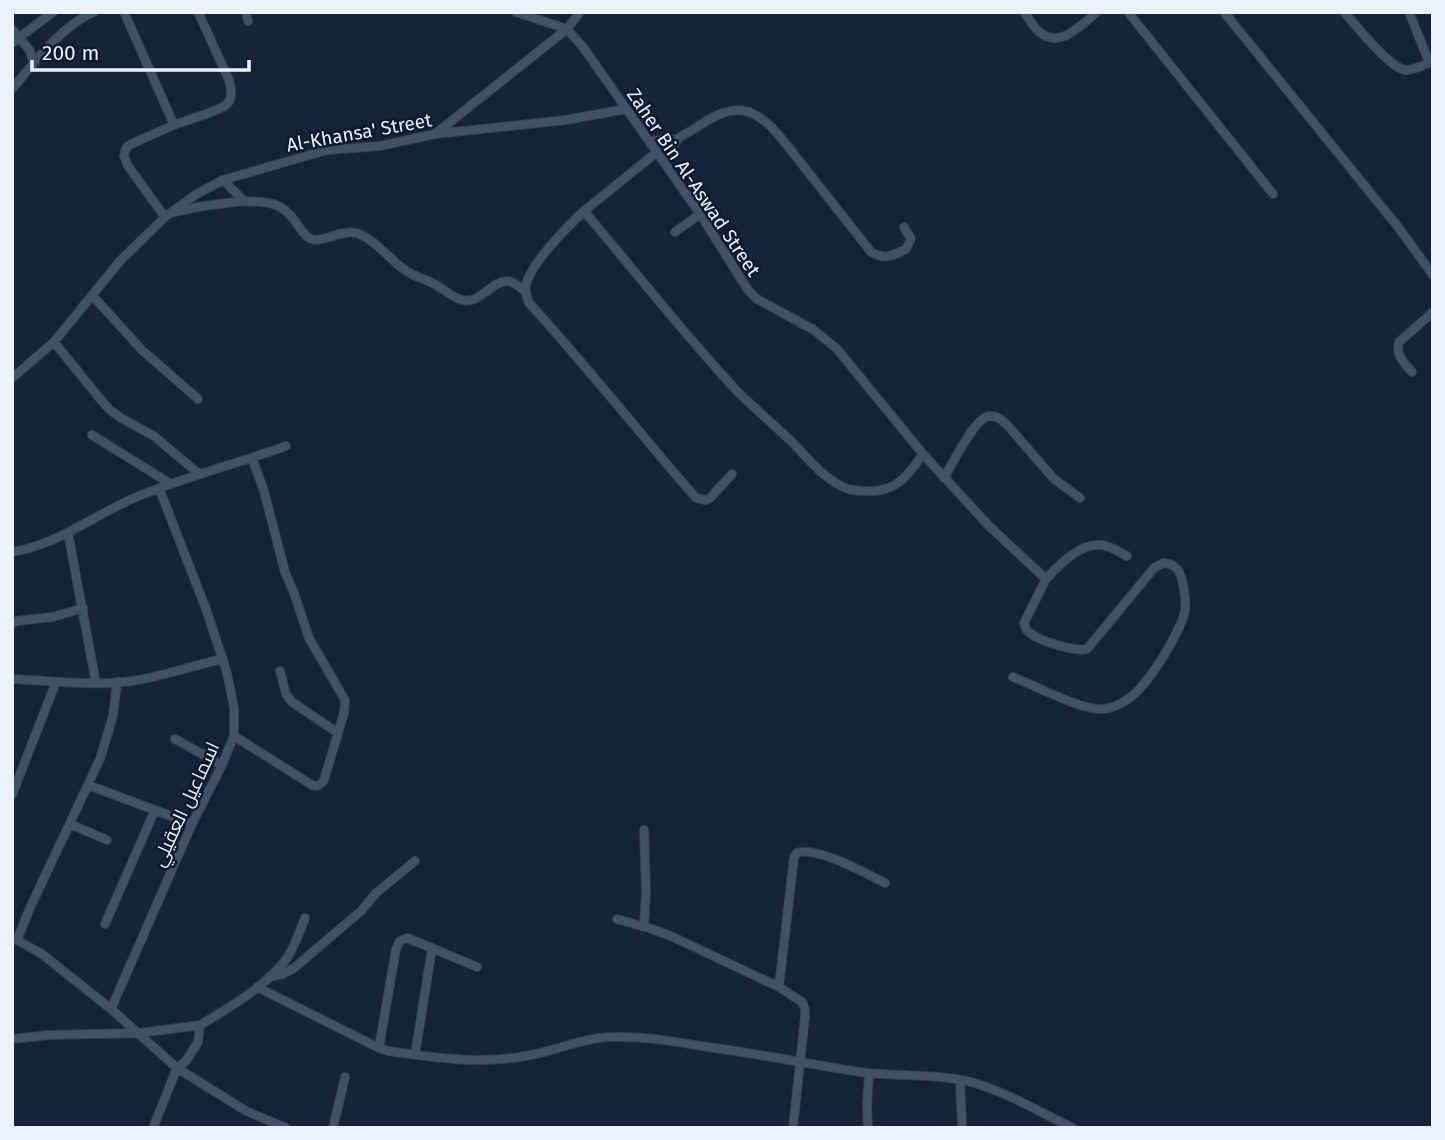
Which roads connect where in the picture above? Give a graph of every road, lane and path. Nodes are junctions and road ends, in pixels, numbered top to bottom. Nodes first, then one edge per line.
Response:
1 (53, 12) edge
2 (94, 12) edge
3 (124, 12) edge
4 (198, 12) edge
5 (516, 12) edge
6 (580, 12) edge
7 (1024, 12) edge
8 (1097, 12) edge
9 (1128, 12) edge
10 (1224, 12) edge
11 (1344, 12) edge
12 (1409, 12) edge
13 (12, 29) edge
14 (567, 29) junction
15 (16, 41) edge
16 (1431, 61) edge
17 (34, 63) junction
18 (12, 89) edge
19 (626, 109) junction
20 (174, 125) junction
21 (435, 134) junction
22 (678, 139) junction
23 (649, 141) junction
24 (657, 152) junction
25 (666, 164) junction
26 (223, 180) junction
27 (1273, 194) dead end
28 (244, 201) junction
29 (584, 211) junction
30 (700, 214) junction
31 (168, 215) junction
32 (905, 227) dead end
33 (675, 232) dead end
34 (1433, 275) edge
35 (525, 291) junction
36 (92, 295) junction
37 (1433, 312) edge
38 (54, 342) junction
39 (1412, 372) dead end
40 (12, 378) edge
41 (198, 398) dead end
42 (92, 435) dead end
43 (286, 446) dead end
44 (923, 454) junction
45 (252, 458) junction
46 (199, 474) junction
47 (732, 474) dead end
48 (944, 478) junction
49 (171, 484) junction
50 (159, 488) junction
51 (1080, 498) dead end
52 (68, 533) junction
53 (12, 552) edge
54 (1127, 556) dead end
55 (1046, 579) junction
56 (83, 608) junction
57 (12, 624) edge
58 (223, 659) junction
59 (279, 671) dead end
60 (1013, 677) dead end
61 (12, 679) edge
62 (56, 682) junction
63 (117, 682) junction
64 (96, 683) junction
65 (338, 733) junction
66 (234, 736) junction
67 (175, 739) dead end
68 (222, 765) junction
69 (88, 785) junction
70 (12, 795) edge
71 (155, 810) junction
72 (70, 824) junction
73 (192, 824) junction
74 (644, 830) dead end
75 (107, 840) dead end
76 (415, 861) dead end
77 (886, 883) dead end
78 (305, 918) dead end
79 (617, 919) dead end
80 (105, 924) dead end
81 (644, 926) junction
82 (15, 939) edge
83 (432, 948) junction
84 (477, 967) dead end
85 (269, 977) junction
86 (257, 987) junction
87 (779, 987) junction
88 (111, 1009) junction
89 (201, 1025) junction
90 (140, 1033) junction
91 (12, 1039) edge
92 (379, 1048) junction
93 (415, 1055) junction
94 (800, 1061) junction
95 (177, 1068) junction
96 (869, 1073) junction
97 (345, 1077) dead end
98 (960, 1080) junction
99 (153, 1128) edge
100 (286, 1128) edge
101 (333, 1128) edge
102 (793, 1128) edge
103 (868, 1128) edge
104 (962, 1128) edge
105 (1073, 1128) edge

1 - 15 street
2 - 17 street
3 - 20 street
4 - 20 street
5 - 14 street
6 - 14 street
7 - 8 street
9 - 27 street
10 - 34 street
11 - 16 street
12 - 16 street
13 - 15 street
14 - 19 street, Zaher Bin Al-Aswad Street
14 - 21 street
15 - 17 street
17 - 18 street
19 - 21 street, Al-Khansa' Street
19 - 23 street, Zaher Bin Al-Aswad Street
20 - 31 street
21 - 26 street, Al-Khansa' Street
22 - 23 street
22 - 25 street
22 - 32 street
23 - 24 street, Zaher Bin Al-Aswad Street
24 - 25 street, Zaher Bin Al-Aswad Street
24 - 29 street
25 - 30 street, Zaher Bin Al-Aswad Street
26 - 28 street
26 - 31 street, Al-Khansa' Street
28 - 31 street
28 - 35 street
29 - 35 street
29 - 44 street
30 - 33 street
30 - 44 street, Zaher Bin Al-Aswad Street
31 - 36 street, Al-Khansa' Street
35 - 47 street
36 - 38 street, Al-Khansa' Street
36 - 41 street
37 - 39 street
38 - 40 street, Al-Khansa' Street
38 - 46 street
42 - 49 street
43 - 45 street
44 - 48 street, Zaher Bin Al-Aswad Street
45 - 46 street
45 - 65 street
46 - 49 street
48 - 51 street
48 - 55 street, Zaher Bin Al-Aswad Street
49 - 50 street
50 - 52 street
50 - 58 street, اسماعيل العقيلي
52 - 53 street
52 - 56 street
54 - 55 street
55 - 60 street
56 - 57 street
56 - 64 street
58 - 63 street
58 - 66 street, اسماعيل العقيلي
59 - 65 street
61 - 62 street
62 - 64 street
62 - 70 street
63 - 64 street
63 - 69 street
65 - 66 street
66 - 68 street, اسماعيل العقيلي
67 - 68 street
68 - 73 street, اسماعيل العقيلي
69 - 71 street
69 - 72 street
71 - 73 street
71 - 80 street
72 - 75 street
72 - 82 street
73 - 88 street, اسماعيل العقيلي
74 - 81 street
76 - 85 street
77 - 87 street
78 - 85 street
79 - 81 street
81 - 87 street
82 - 88 street
83 - 84 street
83 - 92 street
83 - 93 street
85 - 86 street
86 - 89 street
86 - 92 street
87 - 94 street
88 - 90 street
89 - 90 street
89 - 95 street
90 - 91 street
90 - 95 street
92 - 93 street
93 - 94 street
94 - 96 street
94 - 102 street
95 - 99 street
95 - 100 street
96 - 98 street
96 - 103 street
97 - 101 street
98 - 104 street
98 - 105 street

